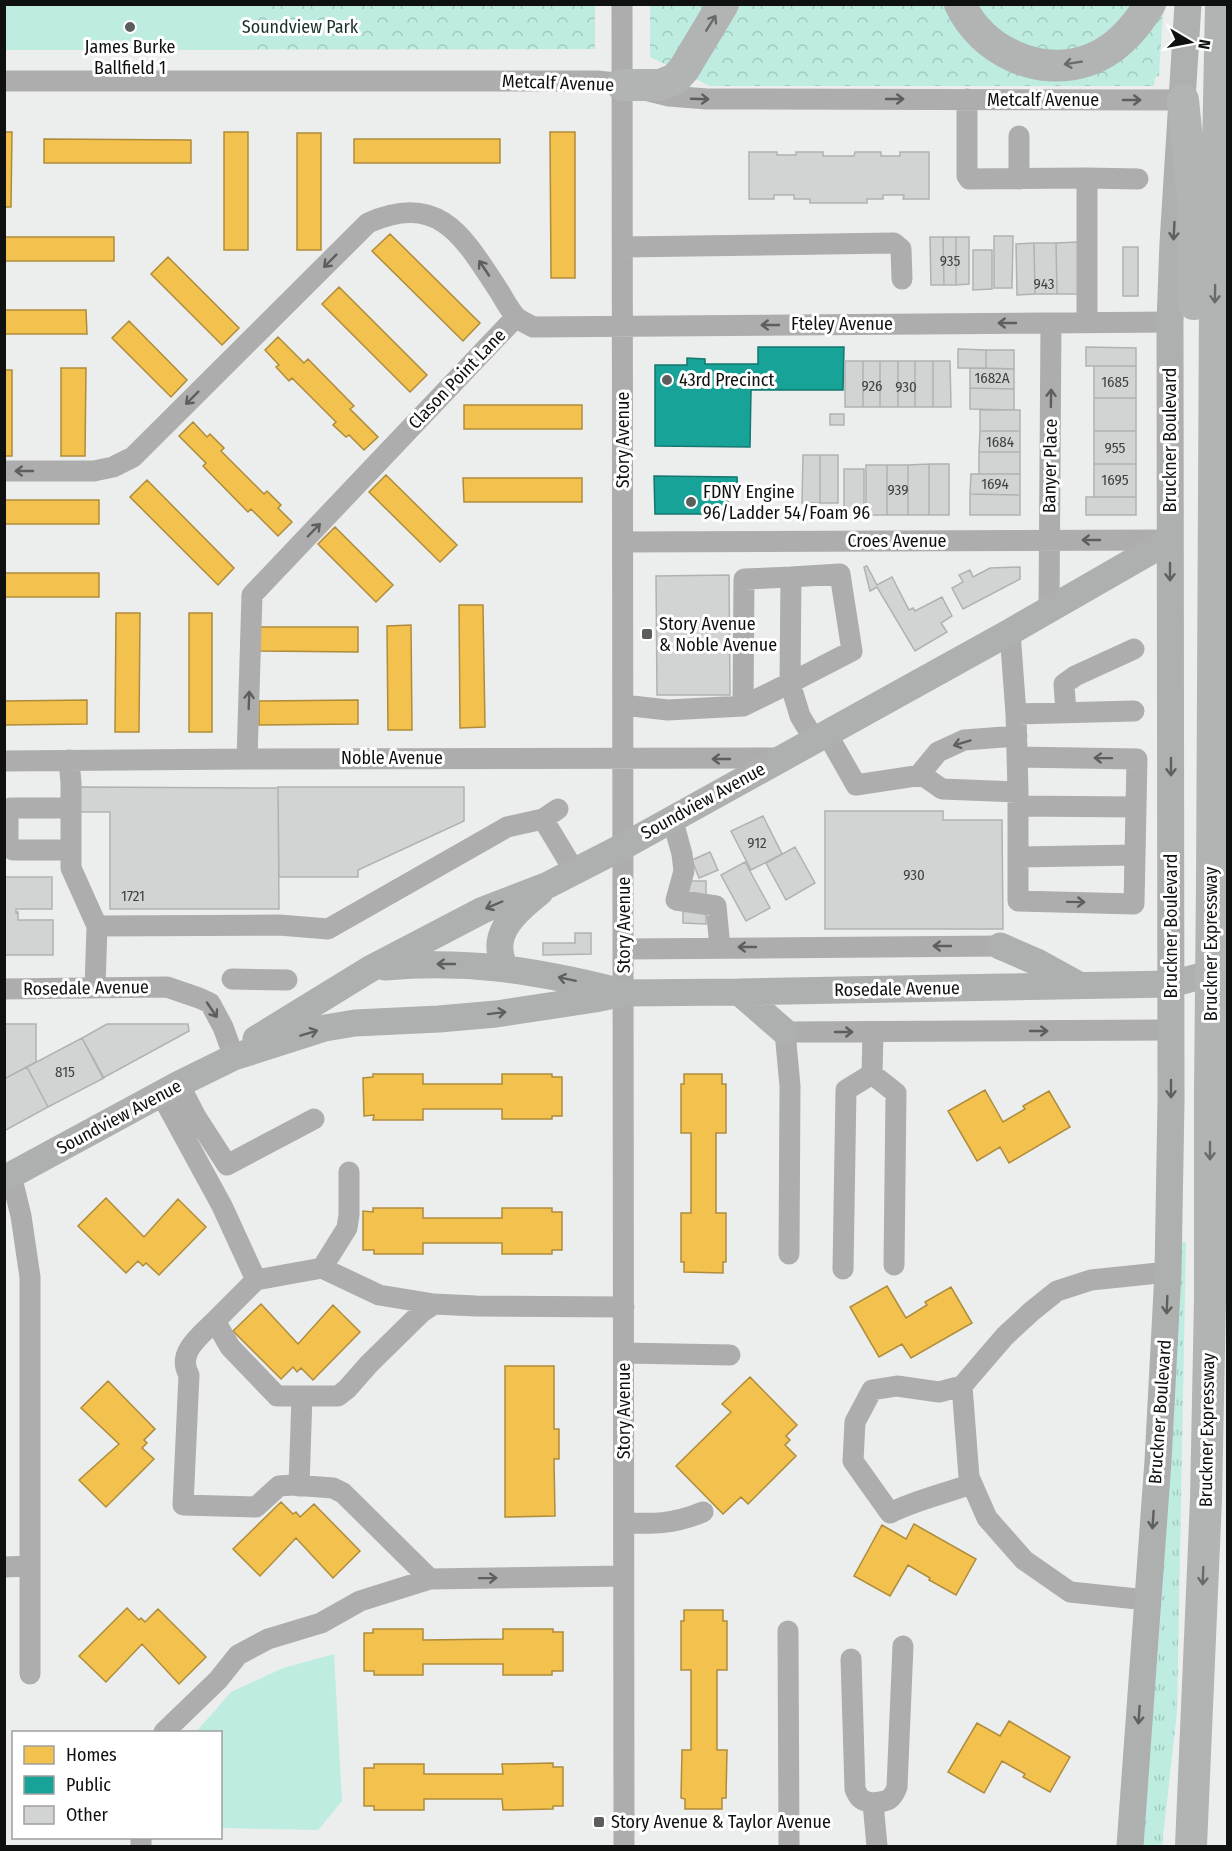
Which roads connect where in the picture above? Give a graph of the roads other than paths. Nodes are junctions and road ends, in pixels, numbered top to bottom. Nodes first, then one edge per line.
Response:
1 (622, 4) edge
2 (723, 4) edge
3 (960, 4) edge
4 (1150, 4) edge
5 (1188, 4) edge
6 (1221, 4) edge
7 (4, 81) edge
8 (622, 85) junction
9 (967, 99) junction
10 (1183, 100) junction
11 (1019, 136) dead end
12 (1087, 178) junction
13 (1019, 179) junction
14 (1138, 179) dead end
15 (623, 247) junction
16 (902, 279) dead end
17 (516, 317) junction
18 (1170, 322) junction
19 (1051, 323) junction
20 (1087, 323) junction
21 (623, 326) junction
22 (4, 471) edge
23 (1170, 540) junction
24 (1050, 541) junction
25 (623, 542) junction
26 (791, 577) junction
27 (1049, 608) junction
28 (1010, 632) junction
29 (1134, 649) dead end
30 (790, 683) junction
31 (623, 705) junction
32 (743, 706) junction
33 (1134, 711) dead end
34 (1066, 712) junction
35 (1016, 714) junction
36 (820, 736) junction
37 (1017, 747) junction
38 (623, 758) junction
39 (780, 758) junction
40 (247, 759) junction
41 (69, 760) junction
42 (4, 761) edge
43 (919, 775) junction
44 (1018, 799) junction
45 (1136, 807) junction
46 (71, 808) junction
47 (672, 818) junction
48 (624, 846) junction
49 (71, 850) junction
50 (1135, 855) junction
51 (1018, 857) junction
52 (575, 872) junction
53 (1212, 884) junction
54 (548, 885) junction
55 (97, 926) junction
56 (1000, 946) joint
57 (720, 947) junction
58 (624, 949) junction
59 (504, 968) junction
60 (370, 969) junction
61 (1227, 972) edge
62 (232, 979) dead end
63 (287, 980) dead end
64 (1171, 984) junction
65 (1080, 986) junction
66 (95, 988) junction
67 (4, 989) edge
68 (739, 992) junction
69 (624, 993) junction
70 (1227, 1004) edge
71 (439, 1019) joint
72 (1171, 1030) junction
73 (785, 1032) junction
74 (873, 1032) junction
75 (234, 1057) junction
76 (872, 1074) junction
77 (170, 1089) junction
78 (314, 1119) dead end
79 (349, 1172) dead end
80 (8, 1177) edge
81 (789, 1254) dead end
82 (894, 1265) dead end
83 (322, 1268) junction
84 (843, 1269) dead end
85 (1168, 1272) junction
86 (255, 1280) junction
87 (434, 1304) junction
88 (624, 1307) junction
89 (215, 1321) junction
90 (624, 1353) junction
91 (730, 1355) dead end
92 (962, 1386) junction
93 (302, 1396) junction
94 (971, 1484) junction
95 (299, 1486) junction
96 (703, 1512) dead end
97 (624, 1523) junction
98 (30, 1566) junction
99 (4, 1567) edge
100 (624, 1576) junction
101 (430, 1579) junction
102 (1147, 1600) junction
103 (788, 1631) dead end
104 (903, 1646) dead end
105 (851, 1659) dead end
106 (30, 1674) dead end
107 (165, 1731) edge
108 (1197, 1735) junction
109 (873, 1803) junction
110 (624, 1846) edge
111 (789, 1846) edge
112 (877, 1846) edge
113 (1130, 1846) edge
114 (1174, 1846) edge
115 (1191, 1846) edge

1 - 8 street, Story Avenue
8 -> 2 highway
4 -> 3 highway
5 - 10 main road, Bruckner Boulevard
6 -> 53 highway, Bruckner Expressway
7 - 8 street, Metcalf Avenue
8 -> 9 street, Metcalf Avenue
8 - 15 street, Story Avenue
9 -> 10 street, Metcalf Avenue
9 - 13 street
10 -> 18 main road, Bruckner Boulevard
10 - 53 highway
11 - 13 street
12 - 13 street
12 - 14 street
12 - 20 street
15 - 16 street
15 - 21 street, Story Avenue
17 - 21 street, Fteley Avenue
17 -> 22 street, Clason Point Lane
40 -> 17 street, Clason Point Lane
18 - 20 street, Fteley Avenue
18 - 23 main road, Bruckner Boulevard
19 - 20 street, Fteley Avenue
19 -> 21 street, Fteley Avenue
24 -> 19 street, Banyer Place
21 - 25 street, Story Avenue
23 -> 24 street, Croes Avenue
23 - 27 main road, Soundview Avenue
23 -> 64 main road, Bruckner Boulevard
24 - 25 street, Croes Avenue
24 - 27 street, Banyer Place
25 - 31 street, Story Avenue
26 - 30 street
26 - 30 street
26 - 32 street
27 - 28 main road, Soundview Avenue
28 - 35 street
28 - 36 main road, Soundview Avenue
29 - 34 street
30 - 32 street
30 - 36 street
31 - 32 street
31 - 38 street, Story Avenue
33 - 34 street
34 - 35 street
35 - 37 street
36 - 39 main road, Soundview Avenue
36 - 43 street
37 -> 43 street
37 - 44 street
45 -> 37 street
39 -> 38 street, Noble Avenue
38 - 40 street, Noble Avenue
38 - 48 street, Story Avenue
39 - 47 main road, Soundview Avenue
40 - 41 street, Noble Avenue
41 - 42 street, Noble Avenue
41 - 46 street
43 - 44 street
44 - 45 street
44 - 51 street
45 - 50 street
46 - 49 street
46 - 49 street
47 - 48 main road, Soundview Avenue
47 - 57 street
48 - 52 main road, Soundview Avenue
48 - 58 street, Story Avenue
49 - 55 street
50 - 51 street
51 -> 50 street
52 - 54 main road, Soundview Avenue
52 - 55 street
53 -> 108 highway, Bruckner Expressway, bridge
54 - 59 main road
54 -> 60 main road, Soundview Avenue
55 - 66 street
56 -> 57 street
56 - 65 main road
57 - 58 street
58 - 69 street, Story Avenue
59 -> 60 main road, Rosedale Avenue
69 -> 59 main road, Rosedale Avenue
60 - 75 main road, Soundview Avenue
61 - 64 main road, Rosedale Avenue
62 - 63 street
64 - 65 main road, Rosedale Avenue
64 - 70 main road, Rosedale Avenue
64 - 72 main road, Bruckner Boulevard
65 - 68 main road, Rosedale Avenue
66 - 67 street, Rosedale Avenue
66 -> 75 street, Rosedale Avenue
68 - 69 main road, Rosedale Avenue
68 - 73 main road
71 -> 69 main road, Rosedale Avenue
69 - 88 street, Story Avenue
75 -> 71 main road, Soundview Avenue
74 -> 72 street
72 -> 85 main road, Bruckner Boulevard
73 -> 74 street
73 - 81 street
74 - 76 street
75 - 77 main road, Soundview Avenue
76 - 82 street
76 - 84 street
77 - 78 street
77 - 80 main road, Soundview Avenue
77 - 86 street
79 - 83 street
80 - 98 street
83 - 86 street
83 - 87 street
85 - 92 street
85 -> 102 main road, Bruckner Boulevard
86 - 89 street
87 - 88 street
87 - 93 street
88 - 90 street, Story Avenue
89 - 93 street
89 - 95 street
90 - 91 street
90 - 97 street, Story Avenue
92 - 94 street
92 - 94 street
93 - 95 street
94 - 102 street
95 - 101 street
96 - 97 street
97 - 100 street, Story Avenue
98 - 99 street
98 - 106 street
101 -> 100 street
100 - 110 street, Story Avenue
101 - 107 street
102 -> 113 main road, Bruckner Boulevard
103 - 111 street
104 - 109 street
105 - 109 street
108 - 114 highway
108 - 115 highway, Bruckner Expressway
109 - 112 street

